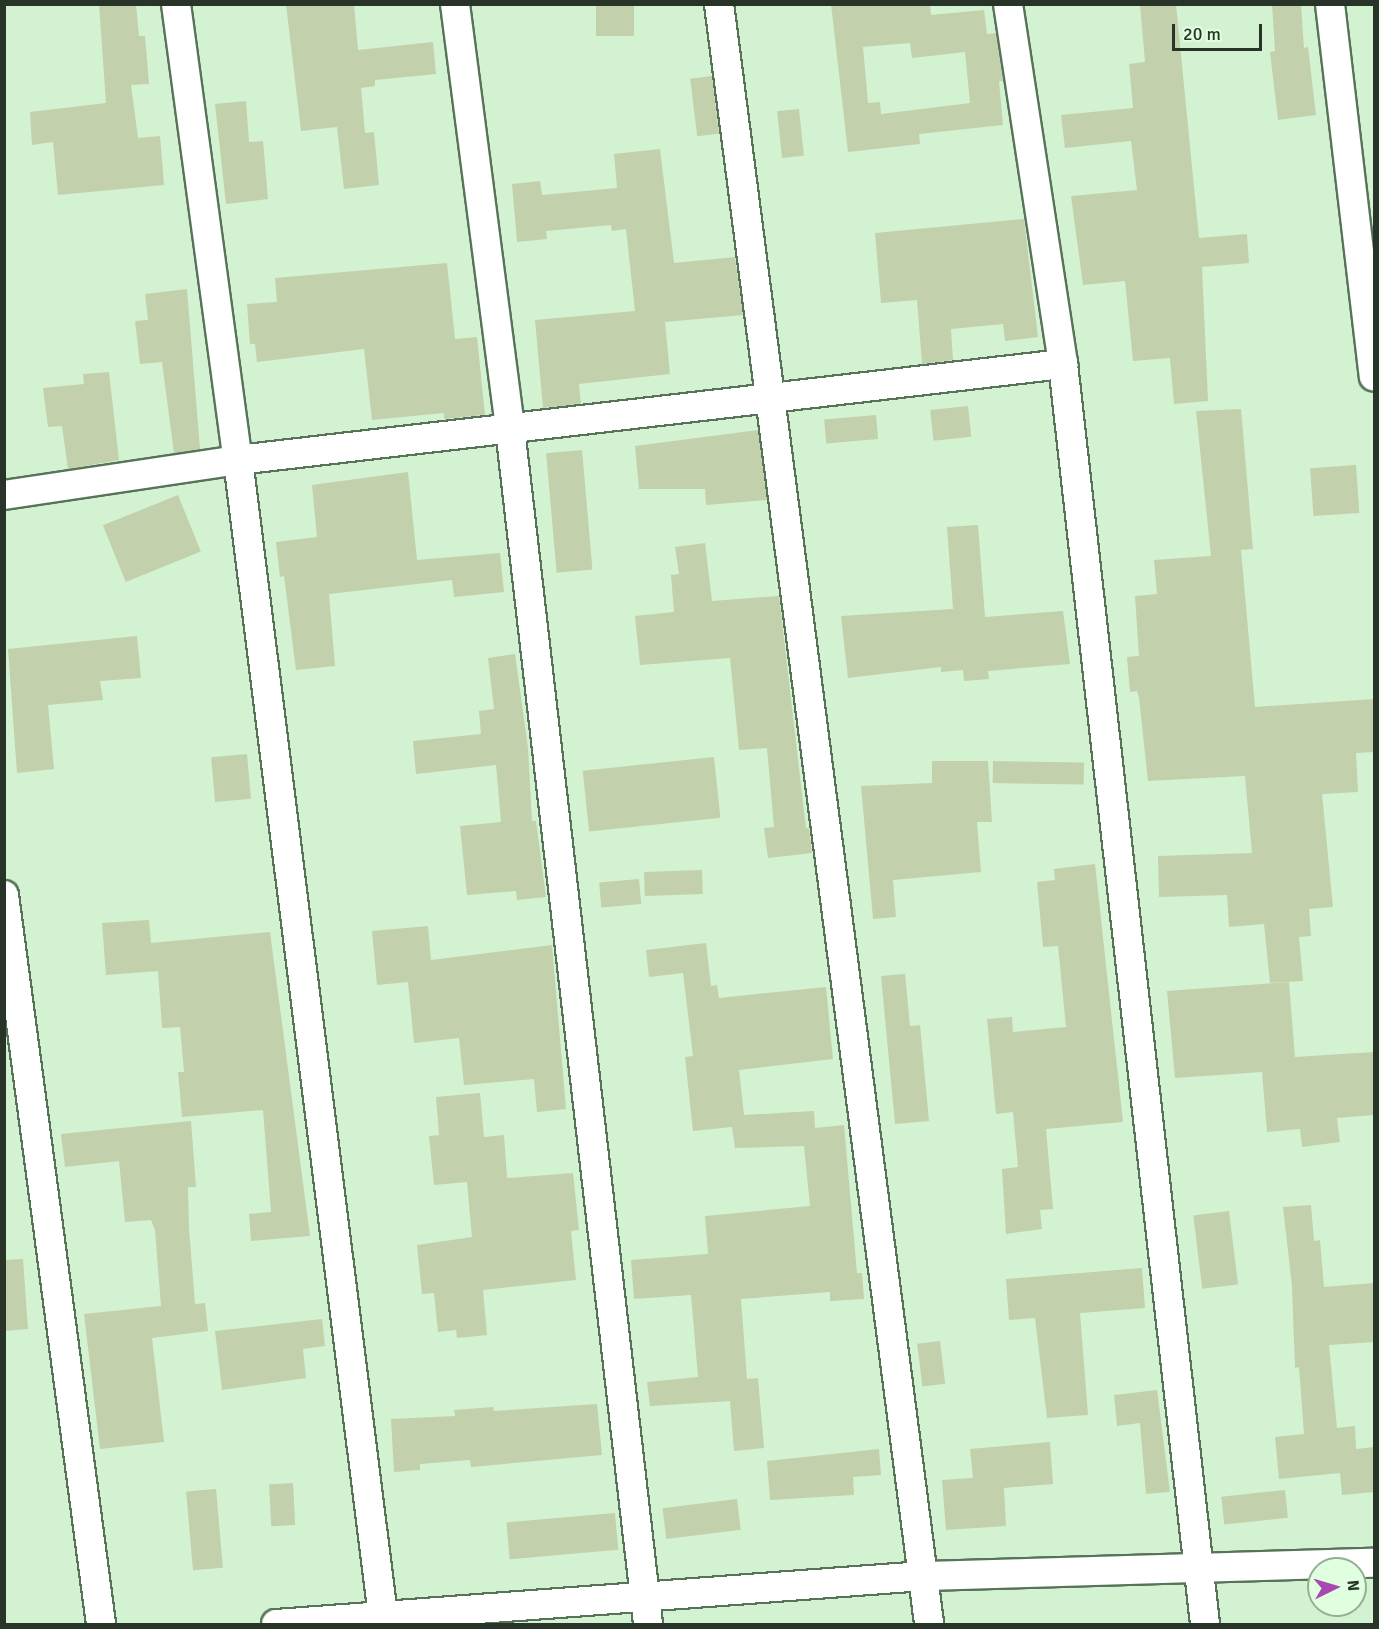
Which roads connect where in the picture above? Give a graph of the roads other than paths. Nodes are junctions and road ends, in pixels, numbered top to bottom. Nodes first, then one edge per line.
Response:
1 (176, 4) edge
2 (455, 4) edge
3 (719, 4) edge
4 (1008, 4) edge
5 (1330, 4) edge
6 (1063, 363) junction
7 (1374, 376) edge
8 (772, 398) junction
9 (510, 429) junction
10 (238, 460) junction
11 (4, 495) edge
12 (4, 895) edge
13 (1374, 1563) edge
14 (1199, 1570) junction
15 (924, 1576) junction
16 (646, 1611) edge
17 (383, 1621) edge
18 (101, 1624) edge
19 (276, 1624) edge
20 (929, 1624) edge
21 (1204, 1624) edge

1 - 10 street
2 - 9 street
3 - 8 street
4 - 6 street
5 - 7 street
6 - 8 street
6 - 14 street
8 - 9 street
8 - 15 street
9 - 10 street
9 - 16 street
10 - 11 street
10 - 17 street
12 - 18 street
13 - 14 street
14 - 15 street
14 - 21 street
15 - 16 street
15 - 20 street
16 - 17 street
17 - 19 street

